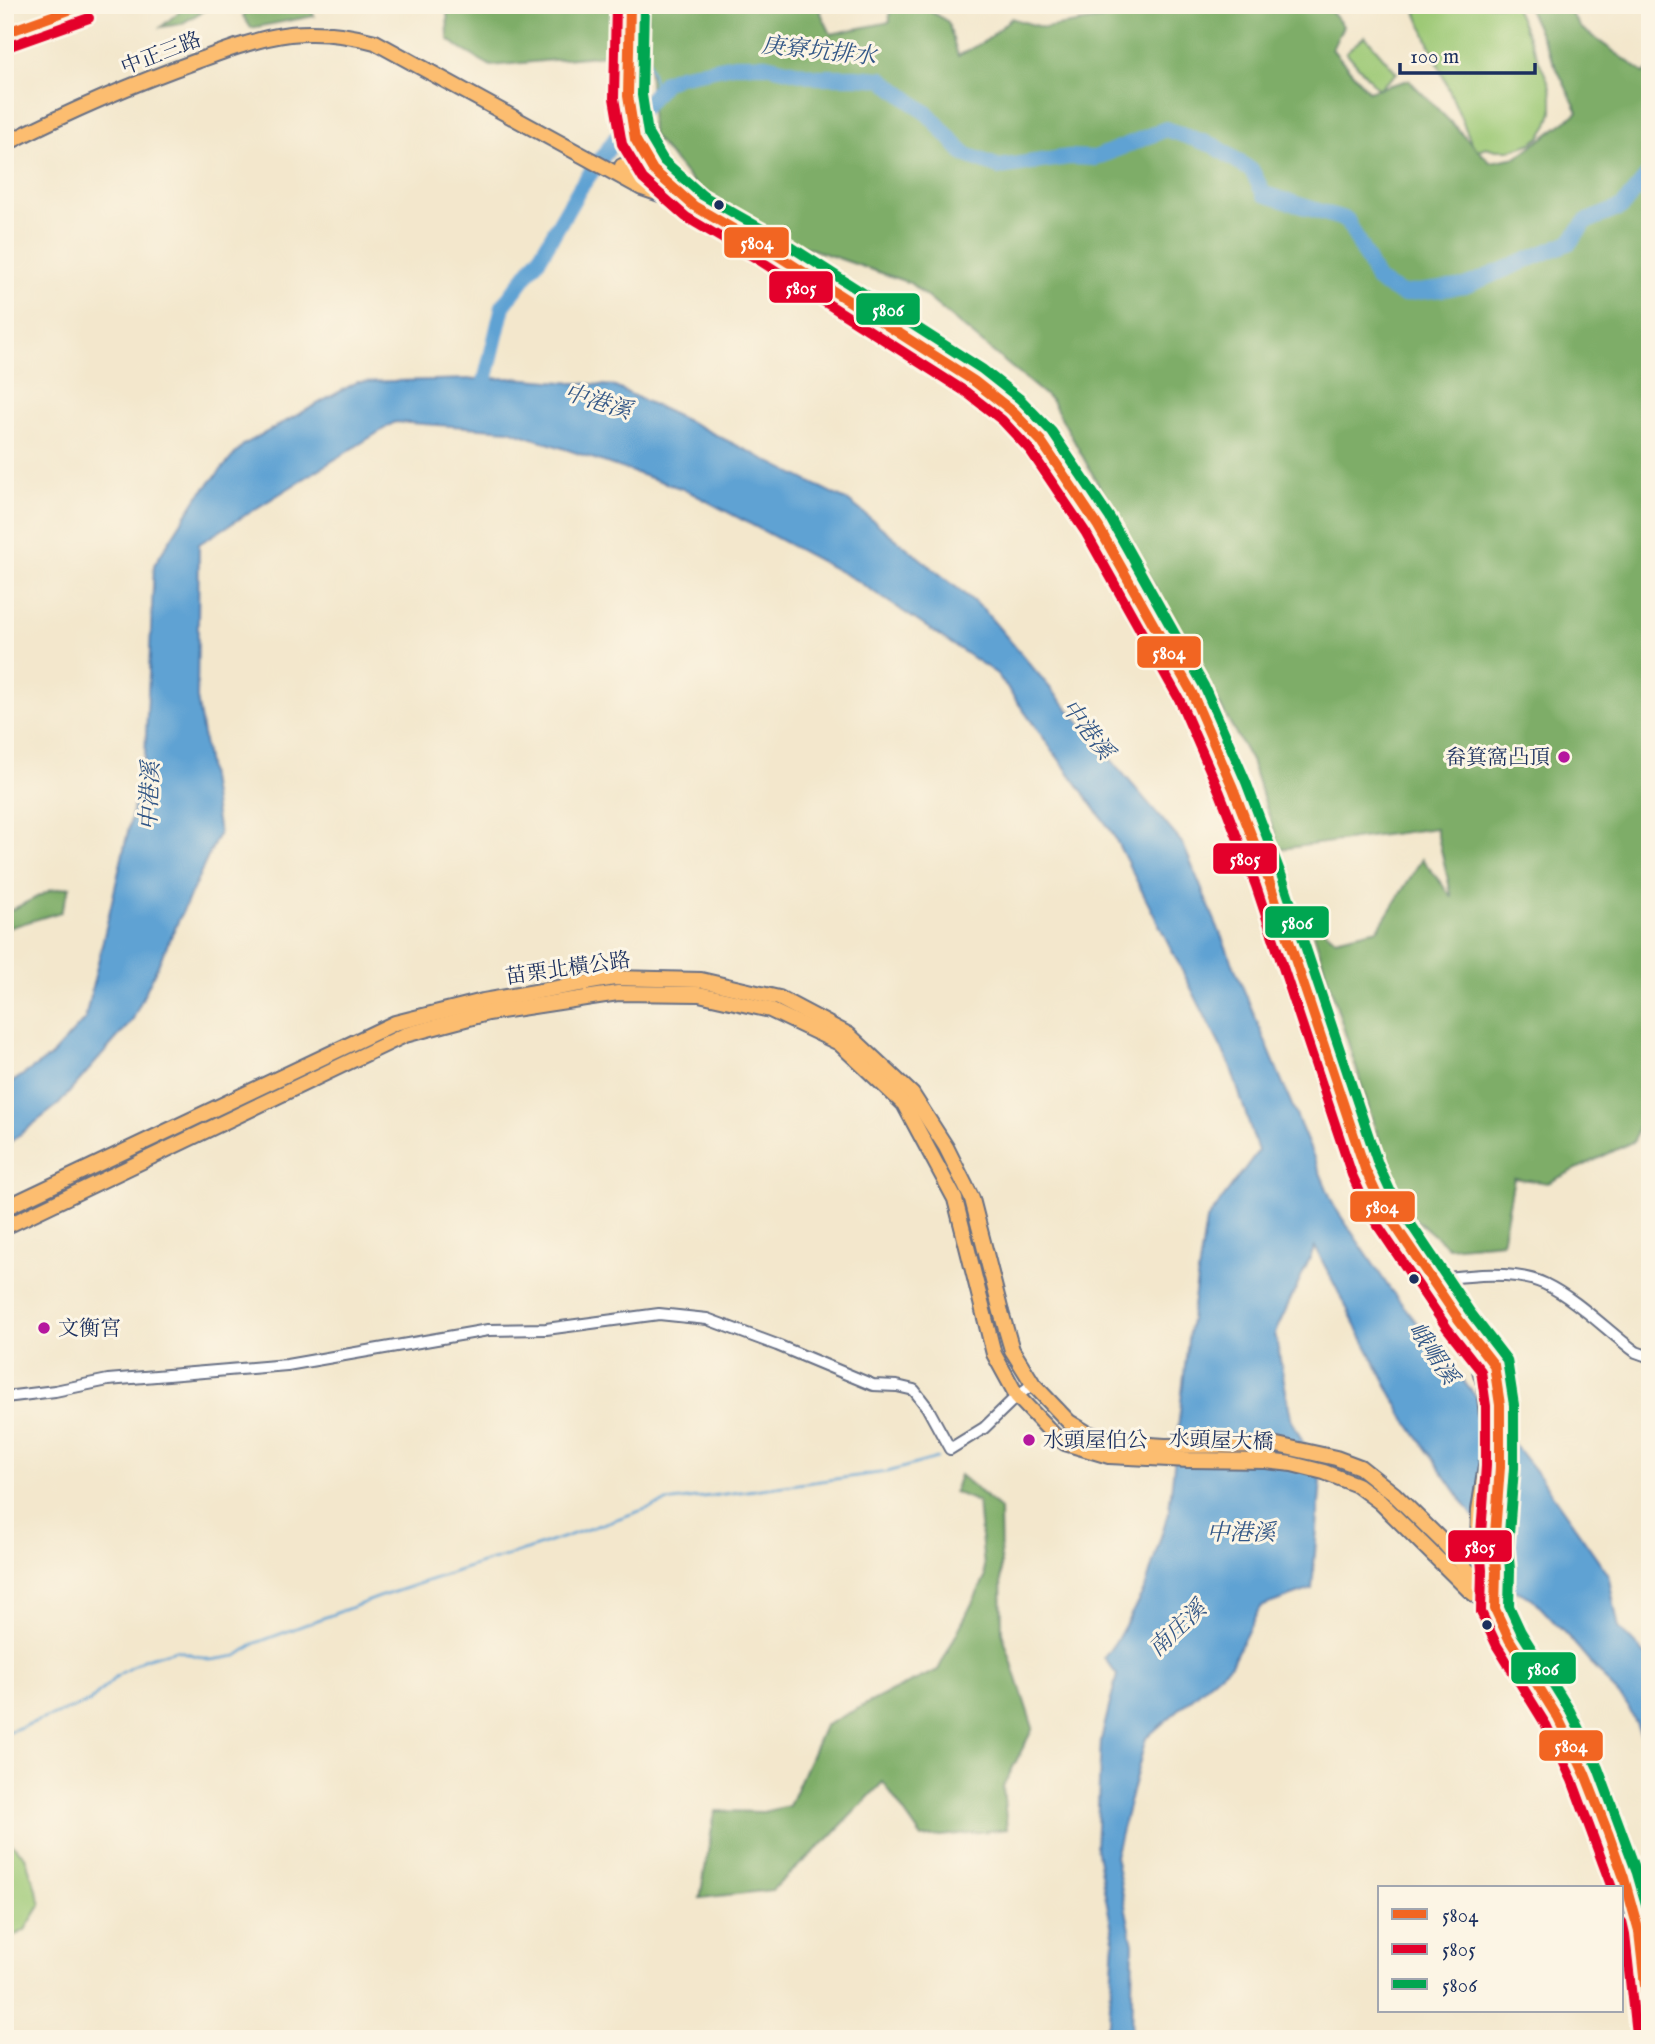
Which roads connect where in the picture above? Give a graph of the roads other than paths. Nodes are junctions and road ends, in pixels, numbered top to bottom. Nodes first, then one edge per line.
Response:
1 (84, 5) edge
2 (630, 5) edge
3 (5, 33) edge
4 (634, 136) junction
5 (5, 144) edge
6 (612, 164) junction
7 (689, 202) junction
8 (5, 1209) edge
9 (5, 1227) edge
10 (1432, 1280) junction
11 (1650, 1357) edge
12 (1487, 1366) junction
13 (1033, 1384) junction
14 (1017, 1396) junction
15 (5, 1397) edge
16 (1445, 1544) junction
17 (1478, 1545) junction
18 (1495, 1609) junction
19 (1650, 2032) edge

1 - 3 street
2 - 4 main road
4 - 6 main road
4 - 7 main road
5 - 6 main road, 中正三路
6 - 7 main road
7 - 10 main road
8 - 13 main road, 苗栗北橫公路
9 - 14 main road, 苗栗北橫公路
10 - 11 street
10 - 12 main road
12 - 17 main road
12 - 18 main road
13 - 14 street
13 - 16 main road, 水頭屋大橋
14 - 15 street
14 - 18 main road, 水頭屋大橋
16 - 17 main road
16 - 18 main road
17 - 18 main road
18 - 19 main road

